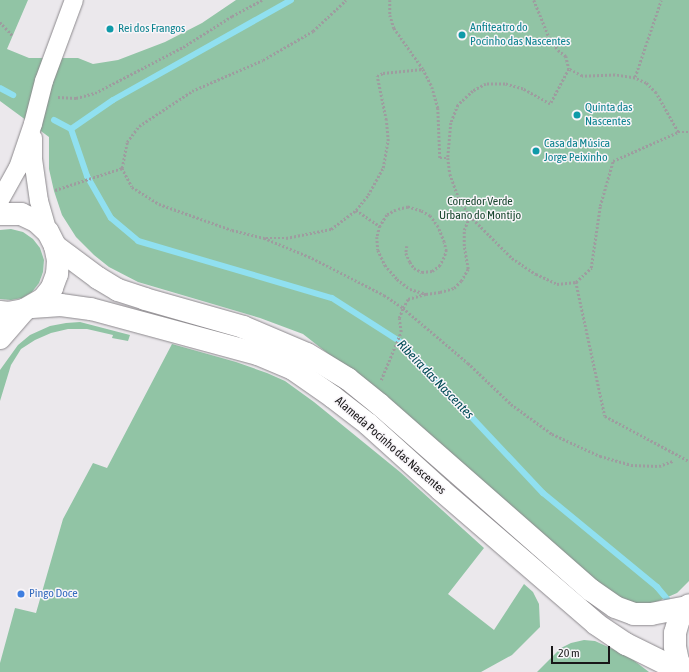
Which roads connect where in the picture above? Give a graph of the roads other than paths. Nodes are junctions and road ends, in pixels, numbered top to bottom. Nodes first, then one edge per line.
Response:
1 (74, 0) edge
2 (33, 124) junction
3 (0, 200) edge
4 (0, 214) edge
5 (52, 239) junction
6 (28, 309) junction
7 (0, 312) edge
8 (0, 338) edge
9 (688, 606) edge
10 (684, 672) edge

1 - 2 street
2 - 3 street
2 - 5 street
4 - 5 main road, Alameda Pocinho das Nascentes
5 - 6 main road
5 - 9 main road, Alameda Pocinho das Nascentes
6 - 7 main road, Alameda Pocinho das Nascentes
6 - 8 main road
6 - 10 main road, Alameda Pocinho das Nascentes
9 - 10 main road

